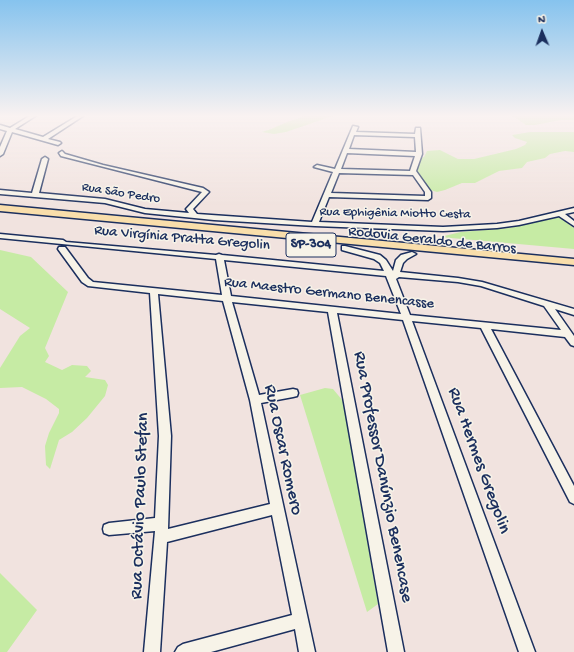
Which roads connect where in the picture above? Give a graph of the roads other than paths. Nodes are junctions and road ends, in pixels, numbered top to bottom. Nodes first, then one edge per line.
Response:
1 (347, 145) edge
2 (419, 145) edge
3 (2, 148) edge
4 (345, 151) junction
5 (62, 153) dead end
6 (0, 154) edge
7 (419, 154) junction
8 (45, 159) dead end
9 (317, 167) dead end
10 (338, 172) junction
11 (414, 173) junction
12 (0, 192) edge
13 (35, 195) junction
14 (327, 195) junction
15 (0, 208) edge
16 (574, 210) edge
17 (49, 212) junction
18 (561, 214) junction
19 (190, 216) junction
20 (214, 218) junction
21 (152, 221) junction
22 (315, 224) junction
23 (574, 224) edge
24 (282, 234) junction
25 (0, 236) edge
26 (65, 244) junction
27 (345, 248) junction
28 (412, 254) junction
29 (219, 256) junction
30 (383, 262) junction
31 (574, 262) edge
32 (574, 270) edge
33 (374, 271) junction
34 (393, 276) junction
35 (154, 290) junction
36 (228, 298) junction
37 (548, 305) junction
38 (332, 309) junction
39 (574, 312) edge
40 (407, 316) junction
41 (484, 325) junction
42 (567, 334) junction
43 (574, 344) edge
44 (293, 393) dead end
45 (255, 400) junction
46 (574, 498) edge
47 (278, 508) junction
48 (161, 524) junction
49 (108, 530) dead end
50 (161, 537) junction
51 (301, 620) junction
52 (152, 652) edge
53 (183, 652) edge
54 (307, 652) edge
55 (396, 652) edge
56 (527, 652) edge

1 - 4 street
2 - 7 street
3 - 6 street
4 - 7 street
4 - 10 street
5 - 19 street
7 - 11 street
8 - 13 street
9 - 10 street
10 - 11 street
10 - 14 street
11 - 14 street
12 - 13 street, Rua São Pedro
13 - 19 street, Rua São Pedro
14 - 22 street
15 - 17 highway, Rodovia Geraldo de Barros / SP-304
16 - 18 street, Rua Ephigênia Miotto Cesta
17 - 21 highway, Rodovia Geraldo de Barros / SP-304
17 - 27 highway, Rodovia Geraldo de Barros / SP-304
18 - 22 street, Rua Ephigênia Miotto Cesta
18 - 23 street
19 - 20 street, Rua São Pedro
19 - 21 highway
20 - 22 street, Rua Ephigênia Miotto Cesta
20 - 24 highway
21 - 24 highway, Rodovia Geraldo de Barros / SP-304
24 - 31 highway, Rodovia Geraldo de Barros / SP-304
25 - 26 street, Rua Virgínia Pratta Gregolin
26 - 29 street, Rua Virgínia Pratta Gregolin
26 - 35 street, Rua Maestro Germano Benencasse
27 - 28 highway, Rodovia Geraldo de Barros / SP-304
27 - 30 street
28 - 32 highway, Rodovia Geraldo de Barros / SP-304
28 - 34 street
29 - 33 street, Rua Virgínia Pratta Gregolin
29 - 36 street, Rua Oscar Romero
30 - 33 street
30 - 34 street, Rua Hermes Gregolin
33 - 34 street, Rua Virgínia Pratta Gregolin
34 - 37 street, Rua Virgínia Pratta Gregolin
34 - 40 street, Rua Hermes Gregolin
35 - 36 street, Rua Maestro Germano Benencasse
35 - 48 street, Rua Octávio Paulo Stefan
36 - 38 street, Rua Maestro Germano Benencasse
36 - 45 street, Rua Oscar Romero
37 - 39 street, Rua Virgínia Pratta Gregolin
37 - 42 street
38 - 40 street, Rua Maestro Germano Benencasse
38 - 55 street, Rua Professor Danúnzio Benencase
40 - 41 street, Rua Maestro Germano Benencasse
40 - 56 street, Rua Hermes Gregolin
41 - 42 street, Rua Maestro Germano Benencasse
41 - 46 street
42 - 43 street
44 - 45 street
45 - 47 street, Rua Oscar Romero
47 - 50 street
47 - 51 street, Rua Oscar Romero
48 - 49 street
48 - 50 street, Rua Octávio Paulo Stefan
50 - 52 street, Rua Octávio Paulo Stefan
51 - 53 street
51 - 54 street, Rua Oscar Romero

